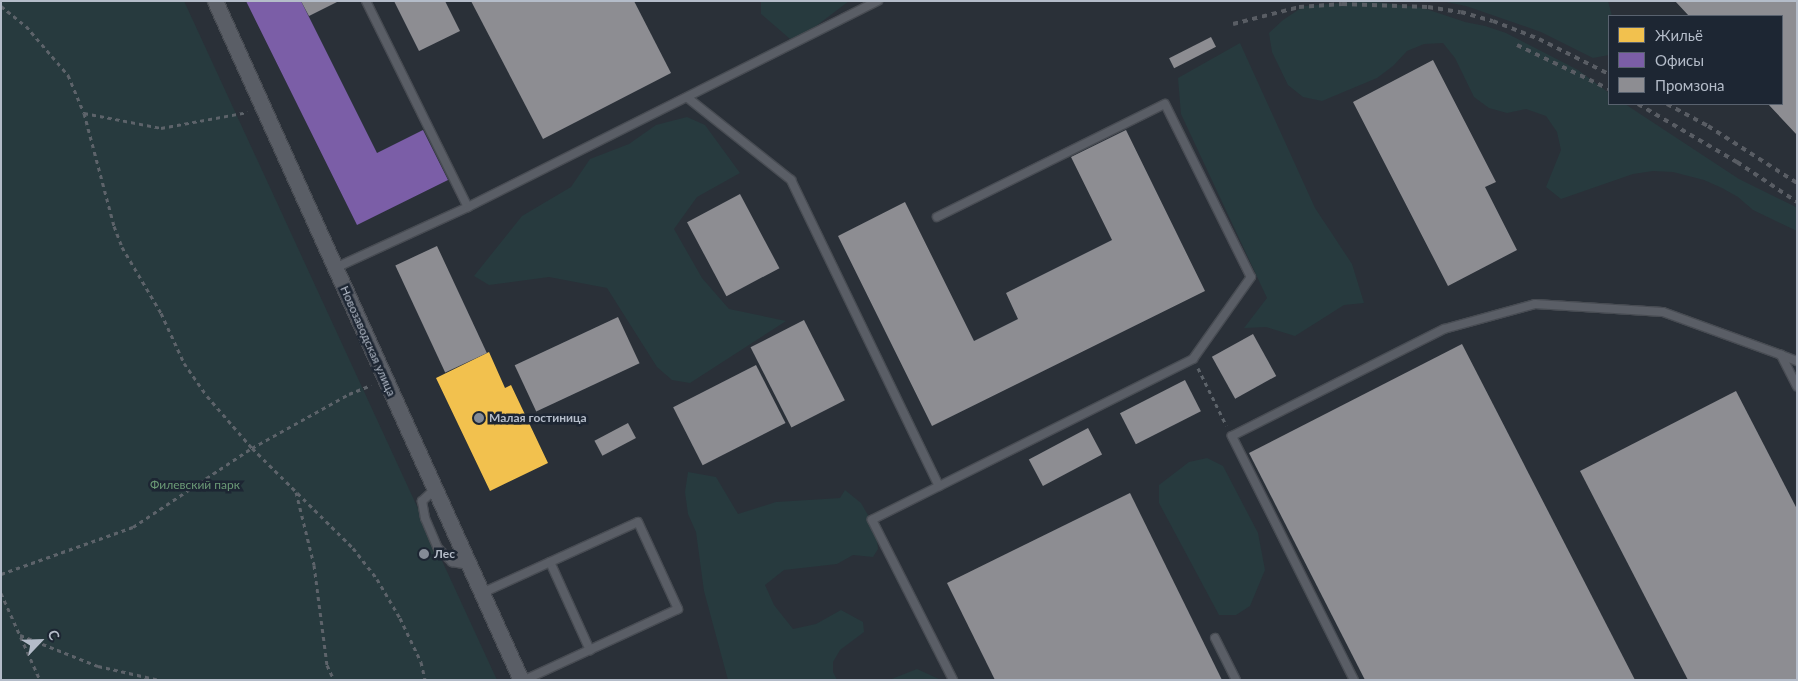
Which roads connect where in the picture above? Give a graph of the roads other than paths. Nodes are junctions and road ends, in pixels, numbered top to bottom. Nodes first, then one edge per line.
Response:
1 (215, 1) edge
2 (366, 1) edge
3 (878, 1) edge
4 (688, 98) junction
5 (468, 207) junction
6 (937, 217) dead end
7 (335, 268) junction
8 (1781, 355) junction
9 (1797, 361) edge
10 (1797, 386) edge
11 (939, 486) junction
12 (435, 489) junction
13 (550, 562) junction
14 (469, 565) junction
15 (482, 593) junction
16 (1215, 638) dead end
17 (590, 650) junction
18 (523, 680) edge
19 (953, 680) edge
20 (1236, 680) edge
21 (1354, 680) edge

1 - 7 street, Новозаводская улица
2 - 5 lane
3 - 4 lane
4 - 5 lane
4 - 11 lane
5 - 7 lane
6 - 11 lane
7 - 12 street, Новозаводская улица
8 - 9 lane
8 - 10 lane
8 - 21 lane
11 - 19 lane
12 - 14 street, Новозаводская улица
12 - 14 lane
13 - 15 lane
13 - 17 lane
13 - 17 lane
14 - 15 street, Новозаводская улица
15 - 18 street, Новозаводская улица
16 - 20 lane
17 - 18 lane

